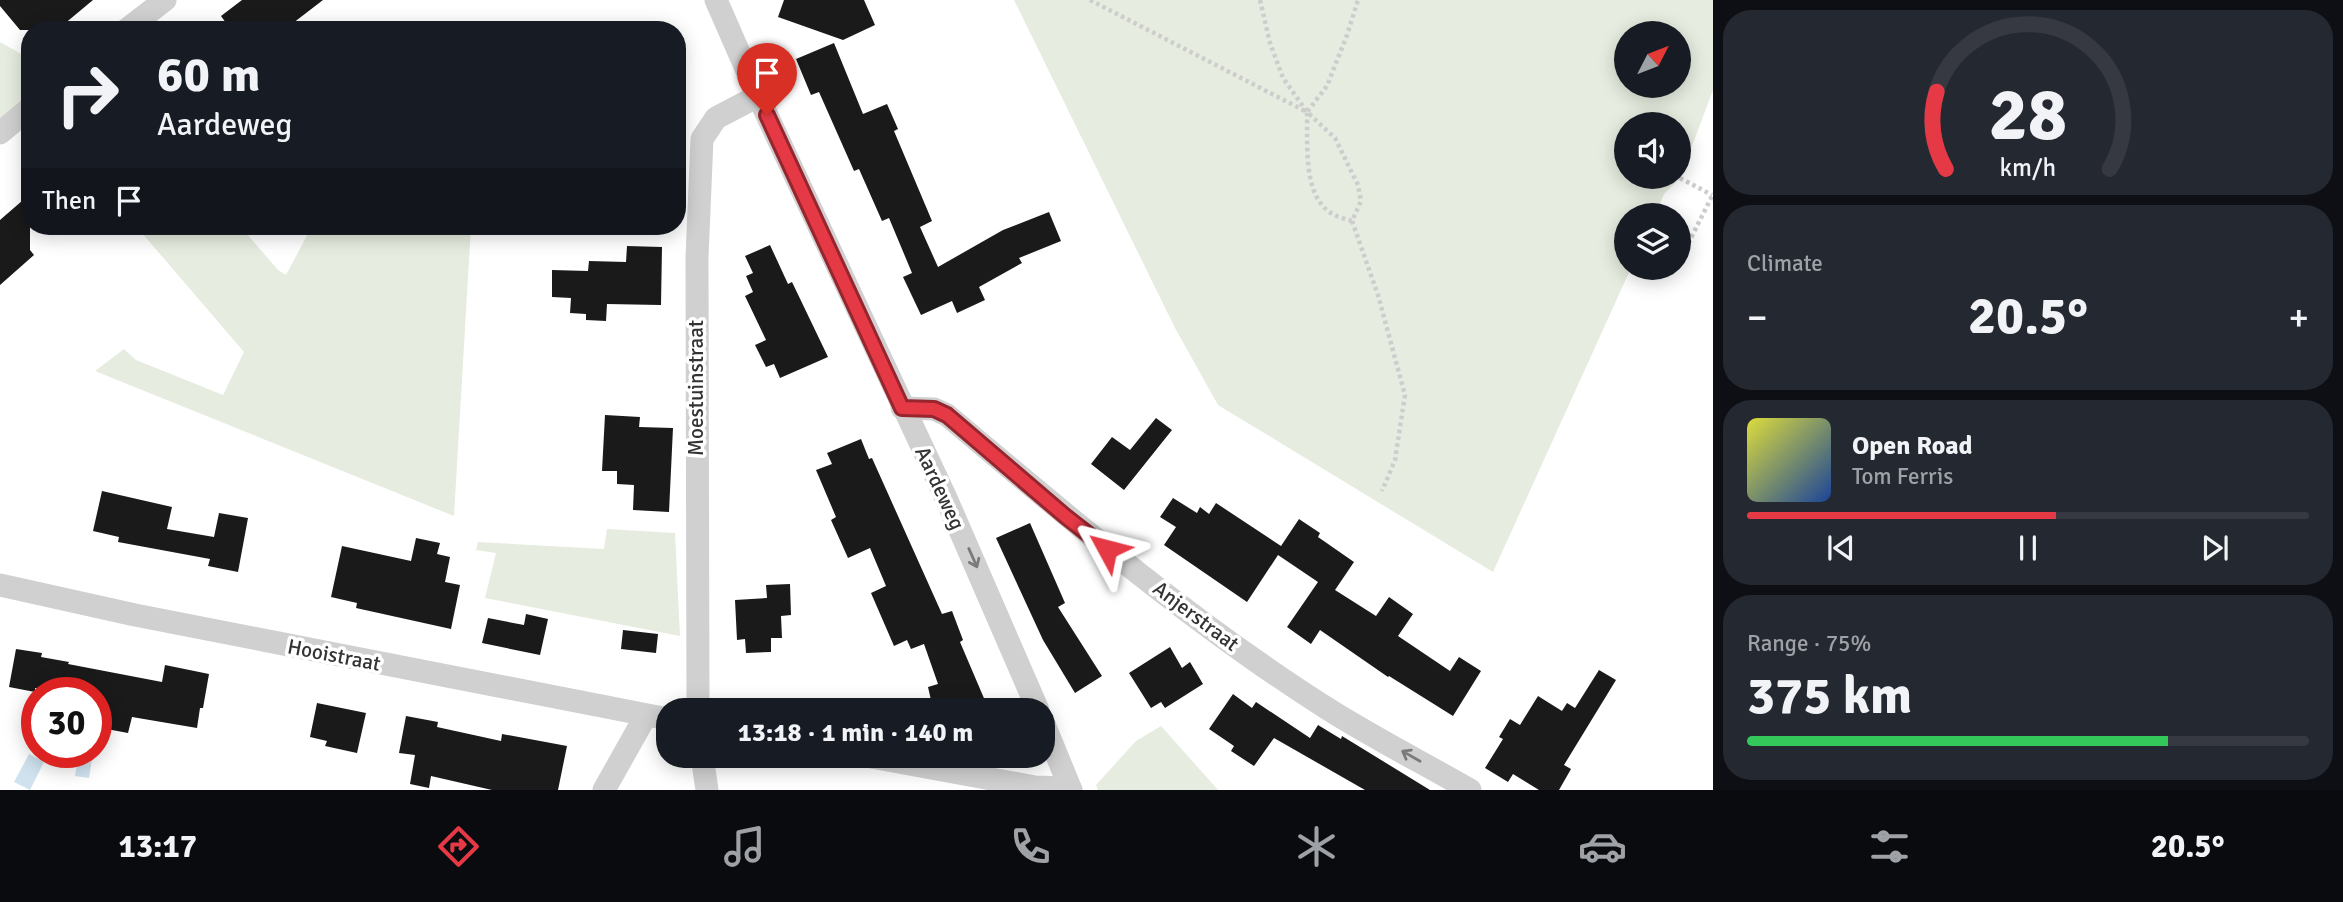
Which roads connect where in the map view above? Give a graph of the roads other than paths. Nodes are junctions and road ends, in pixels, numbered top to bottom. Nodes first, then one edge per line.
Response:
1 (165, 0) edge
2 (716, 0) edge
3 (138, 21) edge
4 (758, 96) junction
5 (21, 116) edge
6 (0, 133) edge
7 (902, 408) junction
8 (0, 585) edge
9 (698, 698) edge
10 (1033, 698) edge
11 (645, 717) junction
12 (656, 718) edge
13 (1055, 751) edge
14 (704, 768) edge
15 (931, 768) edge
16 (1440, 783) edge
17 (1071, 789) edge
18 (604, 790) edge
19 (707, 790) edge
20 (1470, 790) edge

1 - 3 street
2 - 4 street, Aardeweg
4 - 7 street, Aardeweg
4 - 9 street, Moestuinstraat
5 - 6 street
7 -> 10 street, Aardeweg
16 -> 7 street, Anjerstraat
8 - 11 street, Hooistraat
11 - 12 street, Hooistraat
11 - 18 street
13 - 17 street
14 - 19 street
15 - 17 street
16 - 20 street, Anjerstraat

